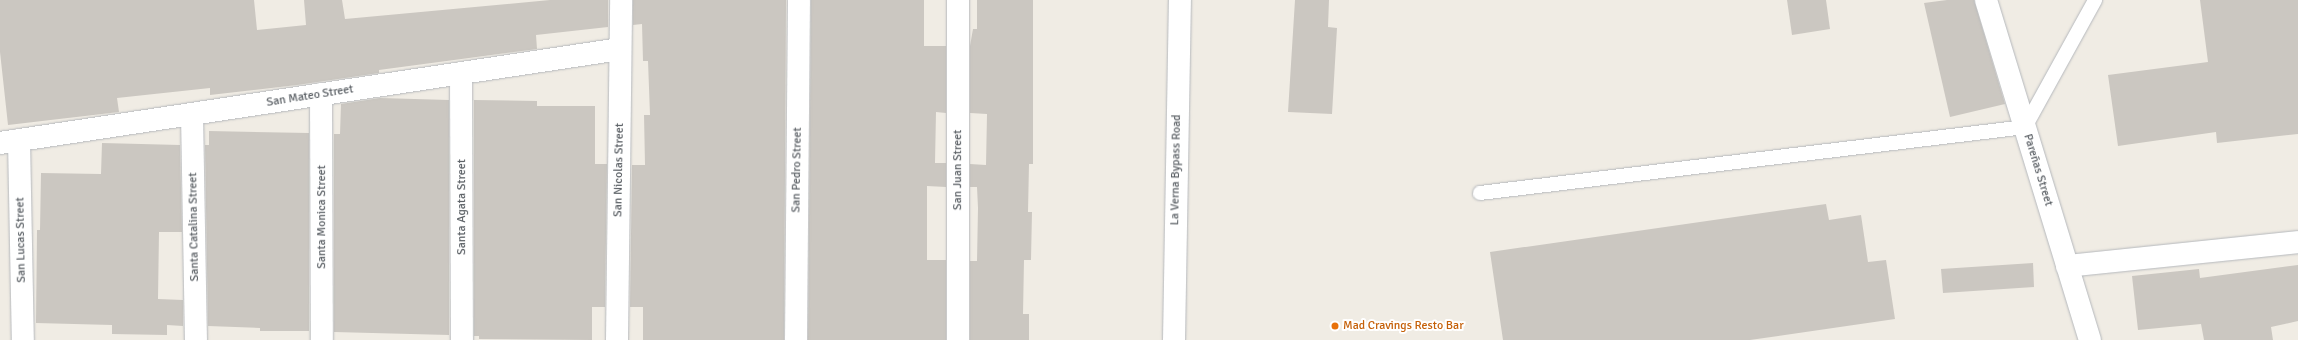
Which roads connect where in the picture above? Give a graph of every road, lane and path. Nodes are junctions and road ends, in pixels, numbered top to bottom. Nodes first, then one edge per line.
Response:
1 (621, 0) edge
2 (799, 0) edge
3 (958, 0) edge
4 (1180, 0) edge
5 (1986, 0) edge
6 (2095, 0) edge
7 (620, 49) junction
8 (461, 74) junction
9 (321, 94) junction
10 (192, 114) junction
11 (2025, 127) junction
12 (9, 141) edge
13 (1480, 193) dead end
14 (2298, 242) edge
15 (2067, 266) junction
16 (23, 340) edge
17 (196, 340) edge
18 (322, 340) edge
19 (462, 340) edge
20 (617, 340) edge
21 (796, 340) edge
22 (958, 340) edge
23 (1174, 340) edge
24 (2090, 340) edge

1 - 7 street, San Nicolas Street
2 - 21 street, San Pedro Street
3 - 22 street, San Juan Street
4 - 23 street, La Verna Bypass Road
5 - 11 street, Pareñas Street
6 - 11 lane
7 - 8 street, San Mateo Street
7 - 20 street, San Nicolas Street
8 - 9 street, San Mateo Street
8 - 19 street, Santa Agata Street
9 - 10 street, San Mateo Street
9 - 18 street, Santa Monica Street
10 - 12 street, San Mateo Street
10 - 17 street, Santa Catalina Street
11 - 13 lane
11 - 15 street, Pareñas Street
12 - 16 street, San Lucas Street
14 - 15 street
15 - 24 street, Pareñas Street

